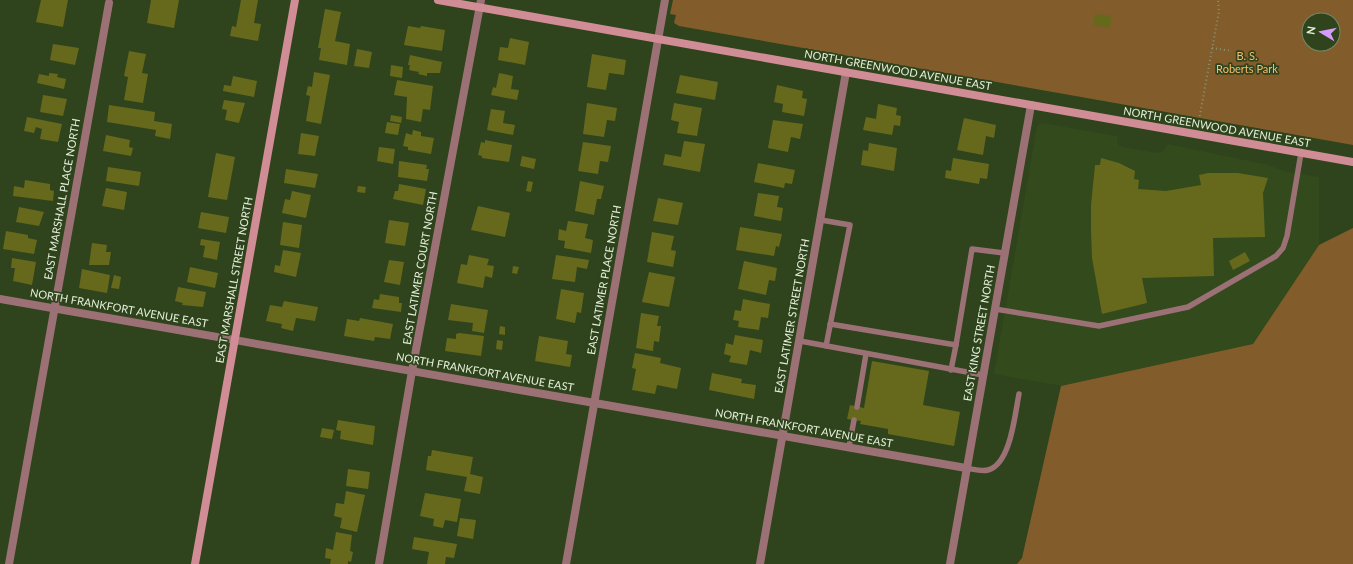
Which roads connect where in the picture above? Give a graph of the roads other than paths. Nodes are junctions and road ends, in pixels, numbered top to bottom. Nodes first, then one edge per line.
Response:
1 (295, 0) edge
2 (438, 0) edge
3 (665, 0) edge
4 (108, 3) dead end
5 (480, 4) edge
6 (658, 38) junction
7 (846, 72) junction
8 (1031, 105) junction
9 (1301, 153) junction
10 (1353, 162) edge
11 (821, 220) junction
12 (1004, 253) junction
13 (0, 299) edge
14 (54, 309) junction
15 (995, 309) junction
16 (830, 324) junction
17 (234, 339) junction
18 (800, 341) junction
19 (956, 345) junction
20 (826, 346) junction
21 (866, 354) junction
22 (412, 370) junction
23 (951, 370) junction
24 (983, 375) junction
25 (1019, 394) dead end
26 (594, 402) junction
27 (857, 407) dead end
28 (854, 420) dead end
29 (782, 435) junction
30 (849, 447) junction
31 (966, 468) junction
32 (9, 564) edge
33 (195, 564) edge
34 (380, 564) edge
35 (566, 564) edge
36 (760, 564) edge
37 (950, 564) edge

1 - 17 street, EAST MARSHALL STREET NORTH
2 - 5 street, NORTH GREENWOOD AVENUE EAST
3 - 6 street, EAST LATIMER PLACE NORTH
4 - 14 street, EAST MARSHALL PLACE NORTH
5 - 6 street, NORTH GREENWOOD AVENUE EAST
5 - 22 street, EAST LATIMER COURT NORTH
6 - 7 street, NORTH GREENWOOD AVENUE EAST
6 - 26 street, EAST LATIMER PLACE NORTH
7 - 8 street, NORTH GREENWOOD AVENUE EAST
7 - 11 street, EAST LATIMER STREET NORTH
8 - 9 street, NORTH GREENWOOD AVENUE EAST
8 - 12 street, EAST KING STREET NORTH
9 - 10 street, NORTH GREENWOOD AVENUE EAST
9 - 15 lane
11 - 16 lane
11 - 18 street, EAST LATIMER STREET NORTH
12 - 15 street, EAST KING STREET NORTH
12 - 19 lane
13 - 14 street, NORTH FRANKFORT AVENUE EAST
14 - 17 street, NORTH FRANKFORT AVENUE EAST
14 - 32 street, EAST MARSHALL PLACE NORTH
15 - 24 street, EAST KING STREET NORTH
16 - 19 lane
16 - 20 lane
17 - 22 street, NORTH FRANKFORT AVENUE EAST
17 - 33 street, EAST MARSHALL STREET NORTH
18 - 20 lane
18 - 29 street, EAST LATIMER STREET NORTH
19 - 23 lane
20 - 21 lane
21 - 23 lane
21 - 27 lane
22 - 26 street, NORTH FRANKFORT AVENUE EAST
22 - 34 street, EAST LATIMER COURT NORTH
23 - 24 lane
24 - 31 street, EAST KING STREET NORTH
25 - 31 lane
26 - 29 street, NORTH FRANKFORT AVENUE EAST
26 - 35 street, EAST LATIMER PLACE NORTH
28 - 30 lane
29 - 30 street, NORTH FRANKFORT AVENUE EAST
29 - 36 street, EAST LATIMER STREET NORTH
30 - 31 street, NORTH FRANKFORT AVENUE EAST
31 - 37 street, EAST KING STREET NORTH

